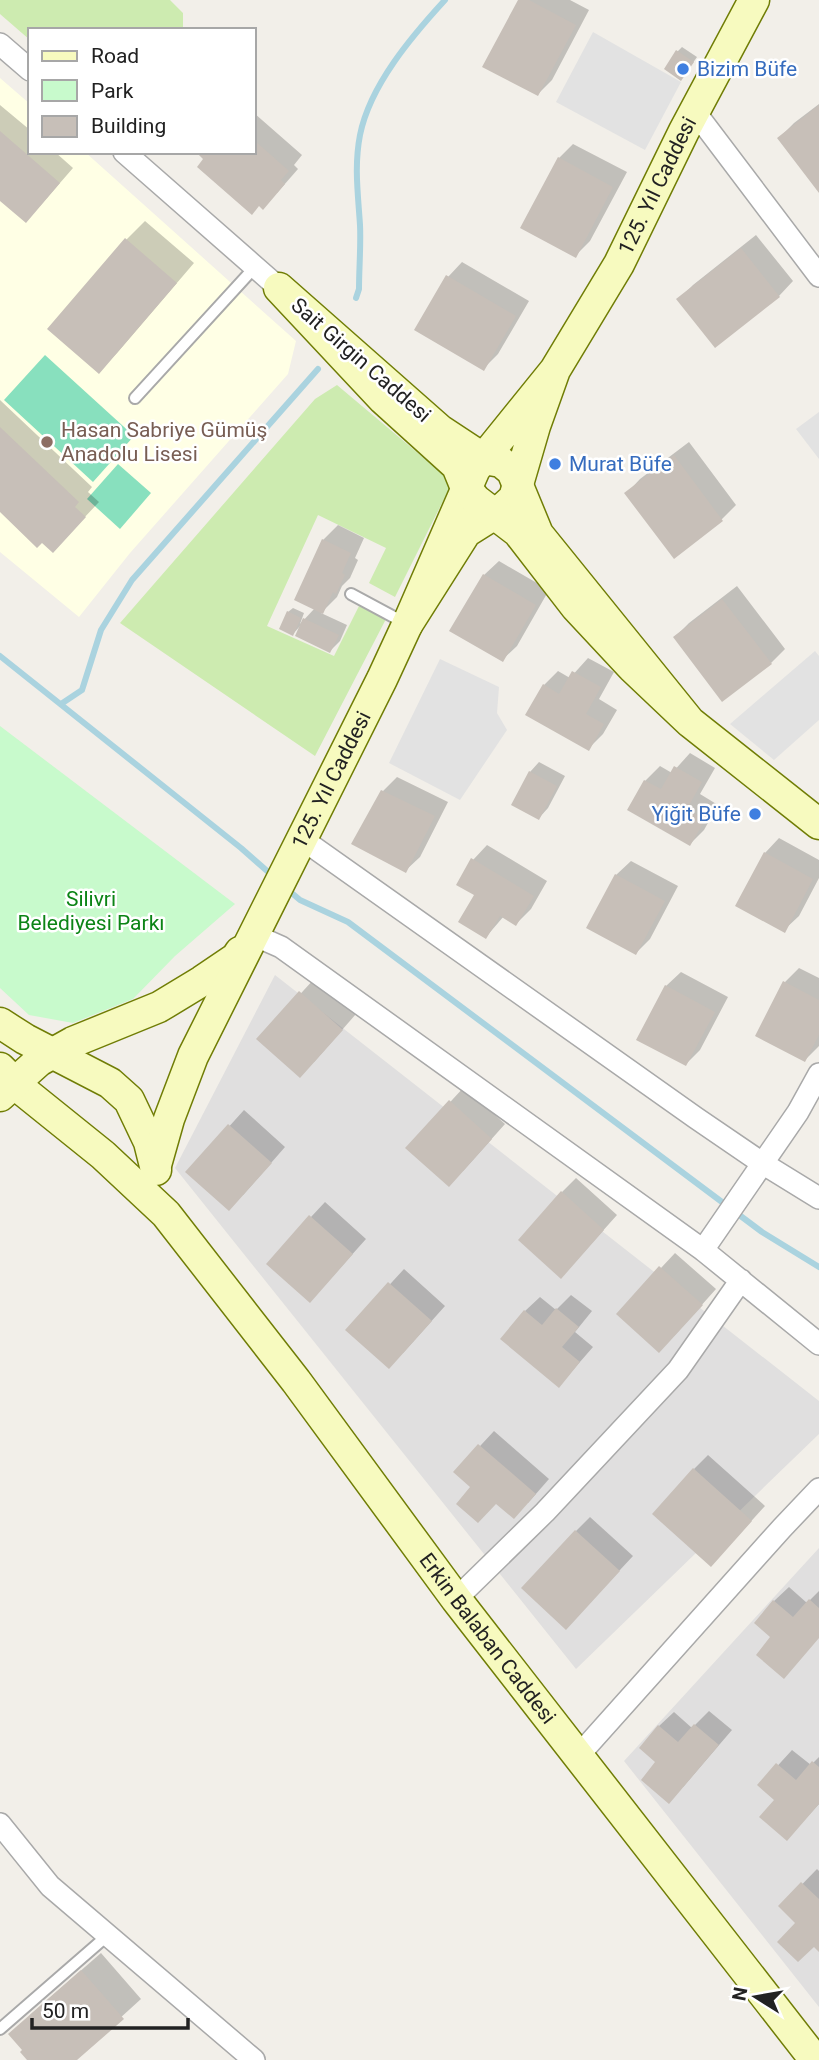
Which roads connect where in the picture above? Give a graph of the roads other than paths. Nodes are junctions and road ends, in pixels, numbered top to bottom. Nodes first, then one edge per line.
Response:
1 (754, 0) edge
2 (0, 44) edge
3 (28, 68) edge
4 (695, 112) junction
5 (126, 154) edge
6 (255, 267) junction
7 (819, 276) edge
8 (279, 288) junction
9 (555, 370) junction
10 (135, 398) dead end
11 (484, 458) junction
12 (517, 486) junction
13 (466, 488) junction
14 (494, 515) junction
15 (351, 594) dead end
16 (407, 625) junction
17 (690, 722) junction
18 (819, 824) edge
19 (302, 839) junction
20 (254, 935) junction
21 (0, 1023) edge
22 (63, 1047) junction
23 (193, 1056) junction
24 (819, 1074) edge
25 (5, 1082) edge
26 (41, 1105) junction
27 (0, 1109) edge
28 (142, 1128) junction
29 (79, 1135) junction
30 (762, 1163) junction
31 (156, 1165) junction
32 (819, 1198) edge
33 (166, 1214) junction
34 (703, 1250) junction
35 (741, 1280) junction
36 (819, 1344) edge
37 (819, 1489) edge
38 (456, 1599) junction
39 (578, 1756) junction
40 (0, 1824) edge
41 (108, 1935) junction
42 (0, 2029) edge
43 (254, 2060) edge
44 (815, 2060) edge

1 - 4 street, 125. Yıl Caddesi
2 - 3 street
4 - 7 street
4 - 9 street, 125. Yıl Caddesi
5 - 6 street
6 - 8 street
6 - 10 lane
8 - 11 street, Sait Girgin Caddesi
8 - 13 street, Sait Girgin Caddesi
9 - 11 street, 125. Yıl Caddesi
9 - 12 street, 125. Yıl Caddesi
11 - 12 street, Sait Girgin Caddesi
11 - 13 street, 125. Yıl Caddesi
12 - 14 street, 125. Yıl Caddesi
12 - 17 street, Sait Girgin Caddesi
13 - 14 street, Sait Girgin Caddesi
13 - 16 street, 125. Yıl Caddesi
14 - 16 street, 125. Yıl Caddesi
14 - 17 street, Sait Girgin Caddesi
15 - 16 lane
16 - 19 street, 125. Yıl Caddesi
17 - 18 street, Sait Girgin Caddesi
19 - 20 street, 125. Yıl Caddesi
19 - 30 street
20 - 22 street
20 - 23 street
20 - 34 street
21 - 22 street, Erkin Balaban Caddesi
22 - 25 street
22 - 28 street, Erkin Balaban Caddesi
23 - 28 street
23 - 31 street
24 - 30 street
25 - 26 street, Erkin Balaban Caddesi
26 - 27 street
26 - 29 street, Erkin Balaban Caddesi
28 - 29 street
28 - 31 street, Erkin Balaban Caddesi
29 - 33 street, Erkin Balaban Caddesi
30 - 32 street
30 - 34 street
31 - 33 street, Erkin Balaban Caddesi
33 - 38 street, Erkin Balaban Caddesi
34 - 35 street
35 - 36 street
35 - 38 street
37 - 39 street
38 - 39 street, Erkin Balaban Caddesi
39 - 44 street, Erkin Balaban Caddesi
40 - 41 street
41 - 42 lane
41 - 43 street

